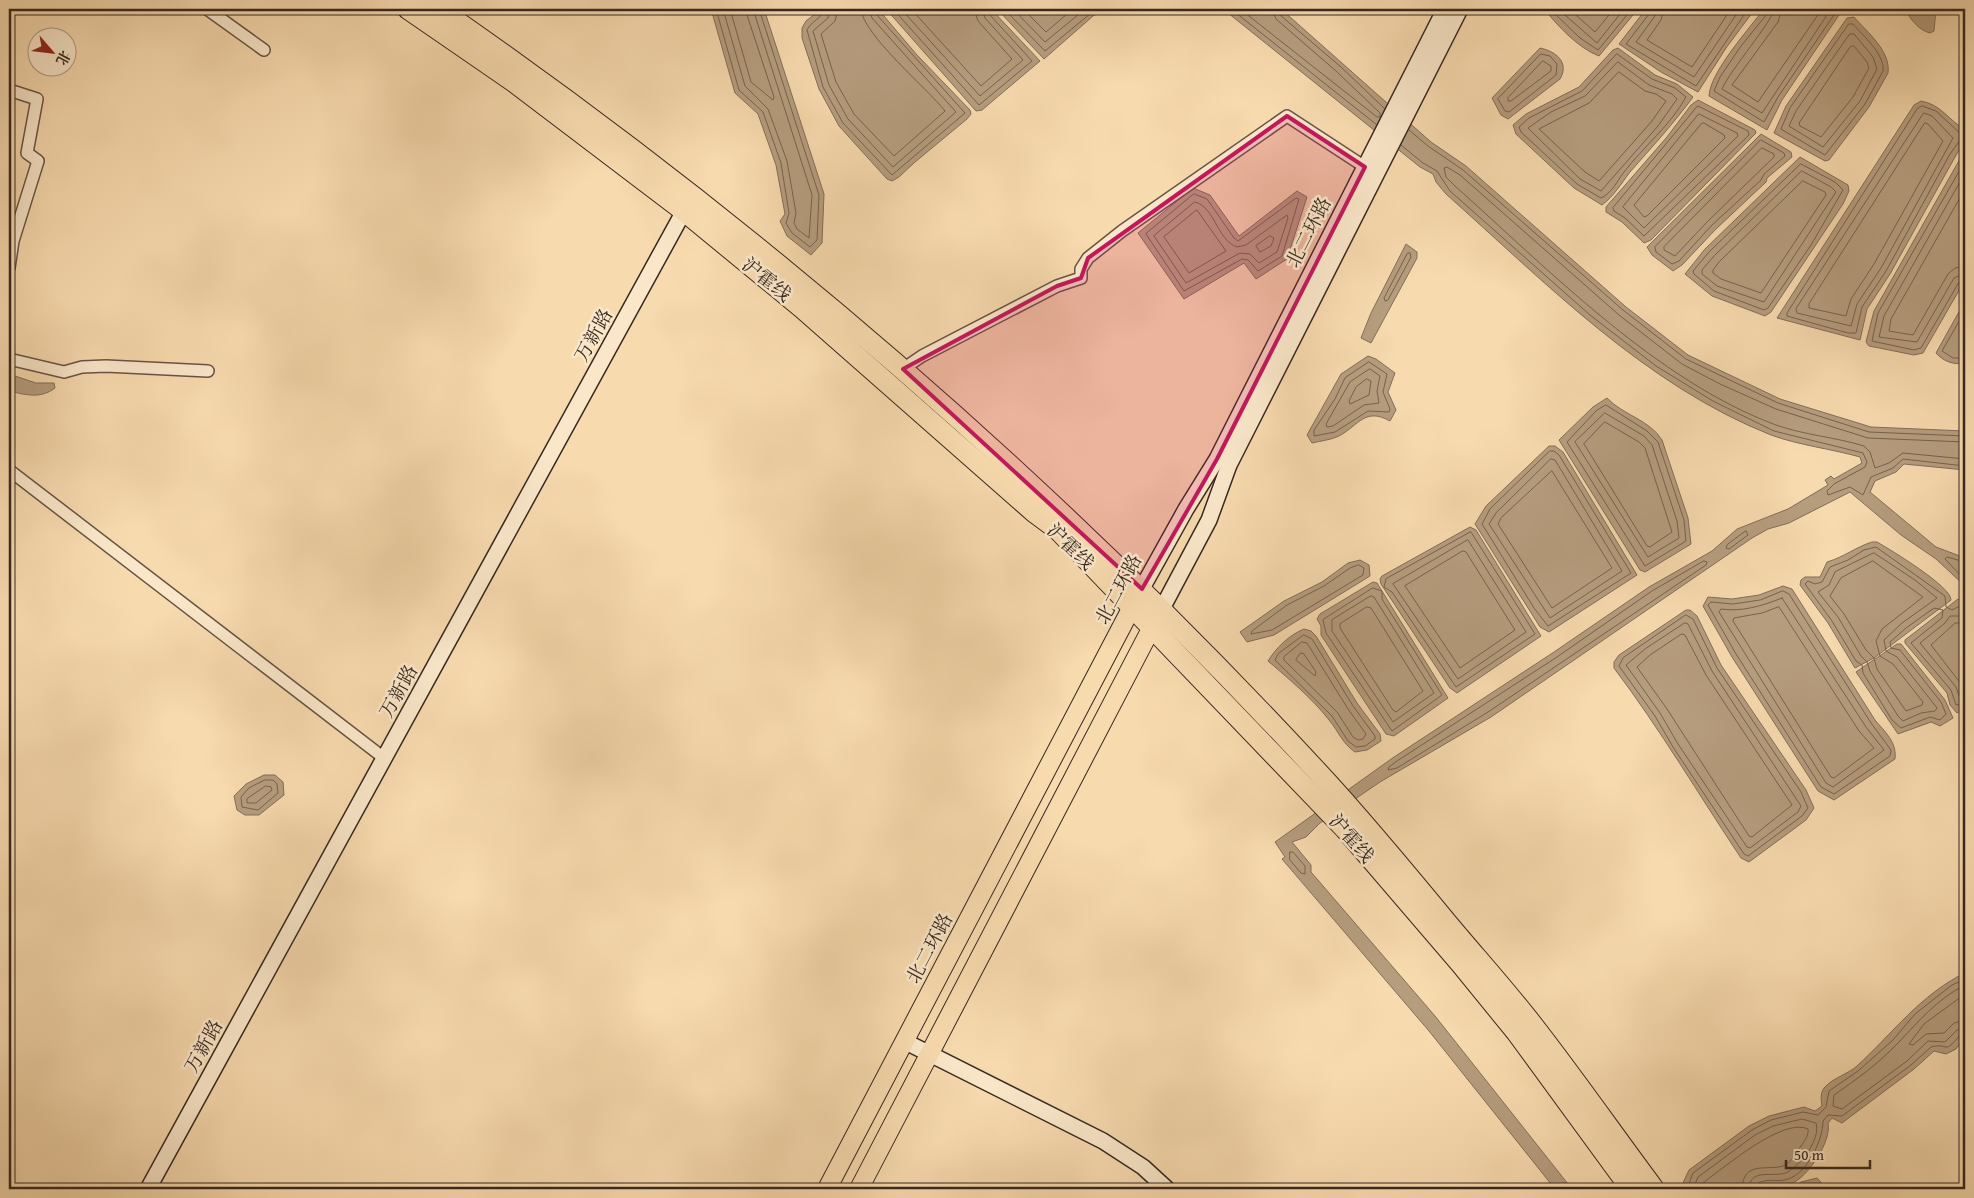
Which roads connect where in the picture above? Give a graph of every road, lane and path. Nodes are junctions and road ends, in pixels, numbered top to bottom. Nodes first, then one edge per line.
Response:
1 (207, 9) edge
2 (408, 9) edge
3 (439, 9) edge
4 (1445, 9) edge
5 (1460, 9) edge
6 (264, 50) dead end
7 (9, 90) edge
8 (1410, 93) junction
9 (1372, 163) junction
10 (684, 211) junction
11 (9, 268) edge
12 (9, 359) edge
13 (903, 369) junction
14 (208, 371) dead end
15 (9, 470) edge
16 (1142, 589) junction
17 (1132, 607) junction
18 (1157, 618) junction
19 (384, 758) junction
20 (904, 1041) junction
21 (930, 1054) junction
22 (148, 1189) edge
23 (827, 1189) edge
24 (859, 1189) edge
25 (1167, 1189) edge
26 (1631, 1189) edge
27 (1654, 1189) edge

1 - 6 street
2 - 10 highway, 沪霍线
3 - 13 highway, 沪霍线
4 - 8 street, 北二环路
5 - 8 street, 北二环路
7 - 11 street
8 - 9 street, 北二环路
9 - 13 street
9 - 16 street, 北二环路
9 - 18 street, 北二环路
10 - 17 highway, 沪霍线
10 - 19 street, 万新路
12 - 14 street
13 - 16 highway, 沪霍线
15 - 19 street
16 - 17 street, 北二环路
16 - 18 highway, 沪霍线
17 - 18 highway, 沪霍线
17 - 20 main road, 北二环路
18 - 21 main road, 北二环路
18 - 26 highway, 沪霍线
18 - 27 highway, 沪霍线
19 - 22 street, 万新路
20 - 21 street
20 - 23 main road, 北二环路
21 - 24 main road, 北二环路
21 - 25 street

